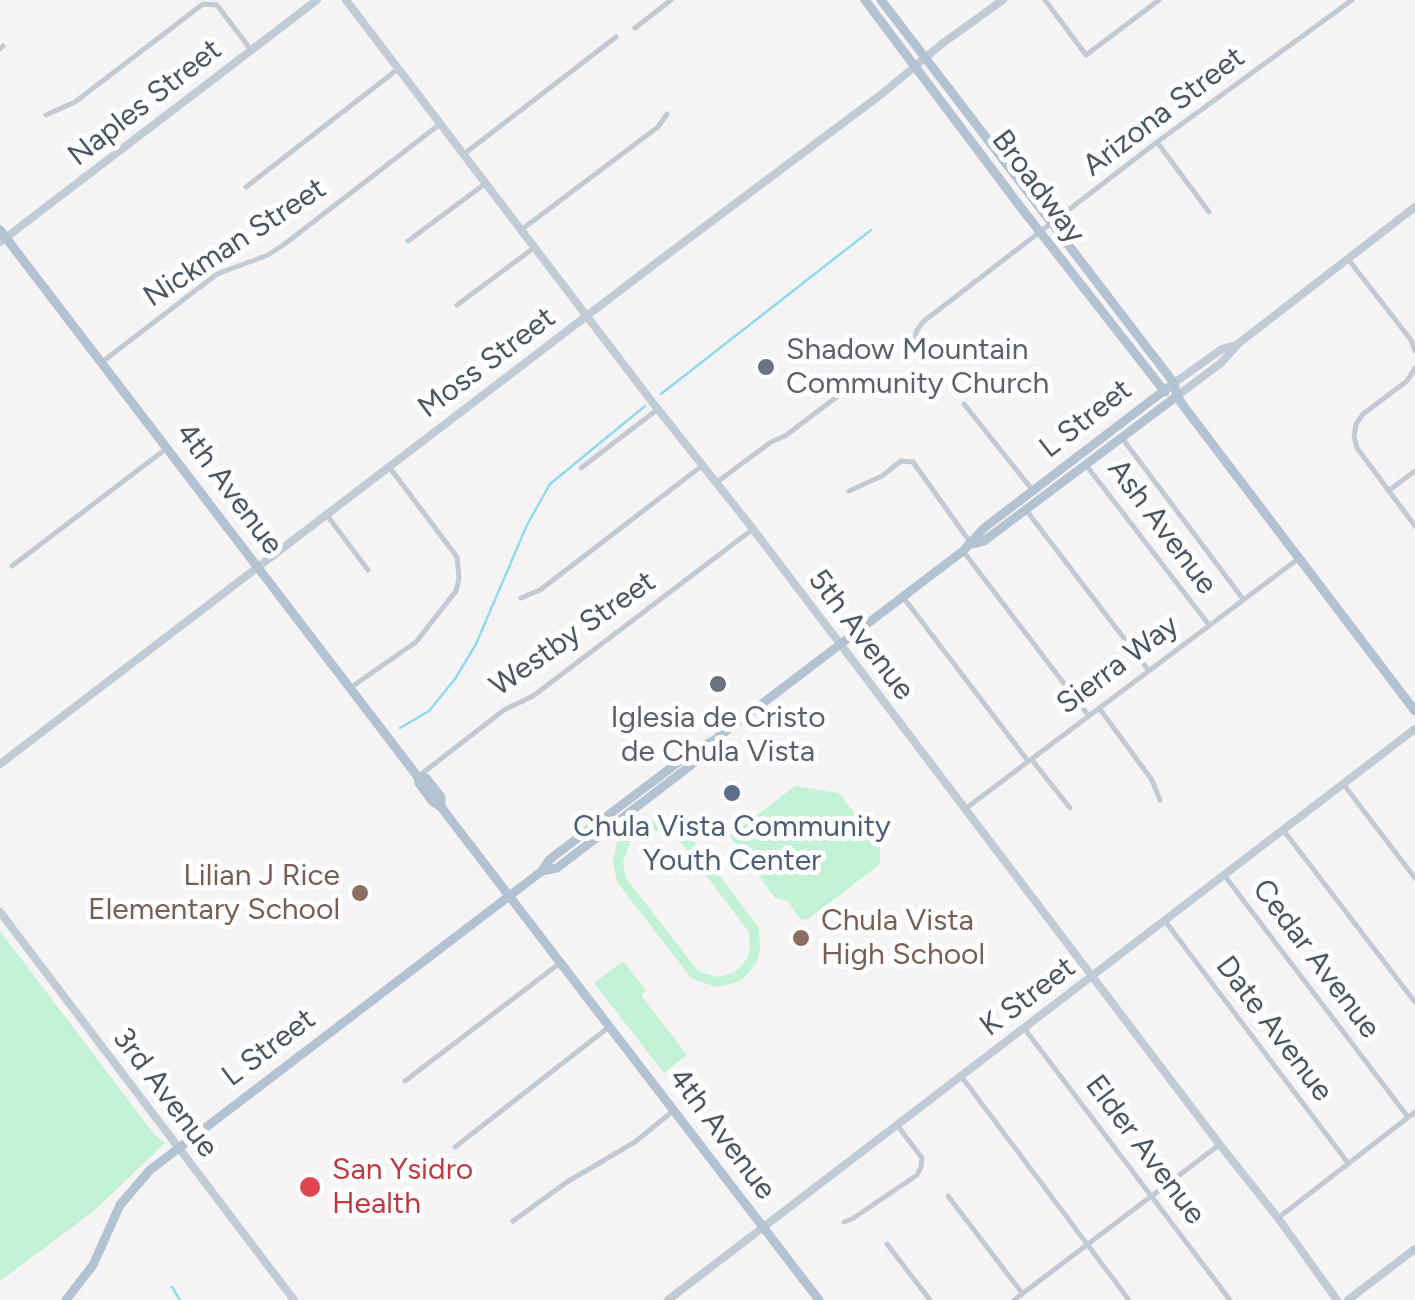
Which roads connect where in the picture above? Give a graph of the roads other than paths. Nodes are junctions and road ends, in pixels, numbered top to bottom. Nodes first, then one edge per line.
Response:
1 (317, 0) edge
2 (346, 0) edge
3 (671, 0) edge
4 (865, 0) edge
5 (881, 0) edge
6 (1003, 0) edge
7 (1045, 0) edge
8 (1159, 0) edge
9 (1352, 0) edge
10 (635, 28) dead end
11 (616, 37) dead end
12 (251, 50) junction
13 (925, 58) junction
14 (915, 66) junction
15 (398, 69) junction
16 (46, 114) dead end
17 (667, 114) dead end
18 (440, 124) junction
19 (1157, 142) junction
20 (464, 154) junction
21 (486, 184) junction
22 (246, 187) dead end
23 (1412, 210) edge
24 (1209, 212) dead end
25 (1415, 221) edge
26 (1053, 224) junction
27 (521, 230) junction
28 (1042, 233) junction
29 (2, 236) edge
30 (408, 242) dead end
31 (535, 246) junction
32 (1348, 259) junction
33 (457, 305) dead end
34 (588, 314) junction
35 (914, 338) dead end
36 (1239, 344) junction
37 (1415, 352) edge
38 (102, 362) junction
39 (1415, 368) edge
40 (1174, 383) junction
41 (850, 386) dead end
42 (1163, 391) junction
43 (1177, 396) junction
44 (964, 404) dead end
45 (658, 410) junction
46 (1122, 438) junction
47 (167, 448) junction
48 (1083, 461) junction
49 (703, 465) junction
50 (389, 467) junction
51 (582, 468) dead end
52 (1415, 471) edge
53 (717, 482) junction
54 (850, 491) dead end
55 (1388, 491) junction
56 (1037, 494) junction
57 (1022, 505) junction
58 (326, 514) junction
59 (1415, 526) edge
60 (754, 529) junction
61 (967, 548) junction
62 (1298, 559) junction
63 (12, 566) dead end
64 (257, 568) junction
65 (368, 570) dead end
66 (903, 597) junction
67 (521, 598) dead end
68 (1243, 599) junction
69 (1208, 625) junction
70 (840, 645) junction
71 (1149, 671) junction
72 (350, 688) junction
73 (1099, 708) junction
74 (1415, 711) edge
75 (1088, 715) junction
76 (1415, 729) edge
77 (1030, 760) junction
78 (0, 764) edge
79 (418, 776) junction
80 (1344, 785) junction
81 (1160, 800) dead end
82 (1070, 808) dead end
83 (965, 809) junction
84 (1284, 830) junction
85 (1224, 875) junction
86 (1415, 878) edge
87 (509, 896) junction
88 (0, 912) edge
89 (1164, 921) junction
90 (560, 964) junction
91 (1092, 976) junction
92 (1415, 1002) edge
93 (610, 1028) junction
94 (1024, 1028) junction
95 (961, 1076) junction
96 (406, 1080) dead end
97 (674, 1111) junction
98 (1415, 1112) edge
99 (1408, 1117) junction
100 (896, 1124) junction
101 (1220, 1145) junction
102 (456, 1147) dead end
103 (179, 1148) junction
104 (1348, 1163) junction
105 (948, 1196) dead end
106 (1152, 1197) junction
107 (1278, 1218) junction
108 (514, 1221) dead end
109 (844, 1222) dead end
110 (762, 1228) junction
111 (886, 1244) dead end
112 (1087, 1245) junction
113 (1415, 1249) edge
114 (1022, 1294) junction
115 (66, 1300) edge
116 (294, 1300) edge
117 (668, 1300) edge
118 (819, 1300) edge
119 (930, 1300) edge
120 (1014, 1300) edge
121 (1129, 1300) edge
122 (1230, 1300) edge
123 (1338, 1300) edge
124 (1348, 1300) edge

1 - 12 street, Naples Street
2 - 15 street, 5th Avenue
3 - 10 street
4 - 14 main road, Broadway
5 - 13 main road, Broadway
6 - 13 street, Moss Street
7 - 8 street
9 - 19 street, Arizona Street
11 - 20 street
12 - 16 street
12 - 29 street, Naples Street
13 - 14 street, Moss Street
13 - 26 main road, Broadway
14 - 28 main road, Broadway
14 - 34 street, Moss Street
15 - 18 street, 5th Avenue
15 - 22 street
17 - 27 street
18 - 20 street, 5th Avenue
18 - 38 street, Nickman Street
19 - 24 street
19 - 26 street, Arizona Street
20 - 21 street, 5th Avenue
21 - 27 street, 5th Avenue
21 - 30 street
23 - 25 street
23 - 32 street, L Street
26 - 28 street, Arizona Street
26 - 40 main road, Broadway
27 - 31 street, 5th Avenue
28 - 35 street, Arizona Street
28 - 42 main road, Broadway
29 - 38 main road, 4th Avenue
31 - 33 street
31 - 34 street, 5th Avenue
32 - 36 street, L Street
32 - 37 street
34 - 45 street, 5th Avenue
34 - 50 street, Moss Street
36 - 40 street, L Street
36 - 43 street, L Street
38 - 47 main road, 4th Avenue
39 - 55 street
40 - 42 main road, L Street
40 - 43 main road, Broadway
41 - 53 street
42 - 43 main road
42 - 48 main road, L Street
43 - 46 main road, L Street
43 - 62 main road, Broadway
44 - 56 street
45 - 49 street, 5th Avenue
45 - 51 street
46 - 48 main road, L Street
46 - 68 street
47 - 63 street
47 - 64 main road, 4th Avenue
48 - 56 main road, L Street
48 - 69 street, Ash Avenue
49 - 53 street, 5th Avenue
49 - 67 street
50 - 58 street, Moss Street
50 - 72 street
52 - 55 street
53 - 60 street, 5th Avenue
54 - 61 street
55 - 59 street
56 - 57 main road, L Street
57 - 61 main road, L Street
57 - 71 street
58 - 64 street, Moss Street
58 - 65 street
60 - 70 street, 5th Avenue
60 - 79 street, Westby Street
61 - 66 main road, L Street
61 - 75 street
62 - 68 street, Sierra Way
62 - 74 main road, Broadway
64 - 72 main road, 4th Avenue
64 - 78 street, Moss Street
66 - 70 main road, L Street
66 - 77 street
68 - 69 street, Sierra Way
69 - 71 street, Sierra Way
70 - 83 street, 5th Avenue
70 - 87 main road, L Street
71 - 73 street, Sierra Way
72 - 79 main road, 4th Avenue
73 - 75 street, Sierra Way
73 - 81 street
75 - 77 street, Sierra Way
76 - 80 street, K Street
77 - 82 street
77 - 83 street, Sierra Way
79 - 87 main road, 4th Avenue
80 - 84 street, K Street
80 - 86 street
83 - 91 street, 5th Avenue
84 - 85 street, K Street
84 - 92 street
85 - 89 street, K Street
85 - 99 street, Cedar Avenue
87 - 90 main road, 4th Avenue
87 - 103 main road, L Street
88 - 103 street, 3rd Avenue
89 - 91 street, K Street
89 - 104 street, Date Avenue
90 - 93 main road, 4th Avenue
90 - 96 street
91 - 94 street, K Street
91 - 101 street, 5th Avenue
93 - 97 main road, 4th Avenue
93 - 102 street
94 - 95 street, K Street
94 - 106 street, Elder Avenue
95 - 100 street, K Street
95 - 112 street
97 - 108 street
97 - 110 main road, 4th Avenue
98 - 99 street
99 - 104 street
100 - 109 street
100 - 110 street, K Street
101 - 106 street
101 - 107 street, 5th Avenue
103 - 115 main road, L Street
103 - 116 street, 3rd Avenue
104 - 107 street
105 - 114 street
106 - 112 street
106 - 122 street, Elder Avenue
107 - 123 street, 5th Avenue
110 - 117 street, K Street
110 - 118 main road, 4th Avenue
111 - 119 street
112 - 114 street
112 - 121 street
113 - 124 street
114 - 120 street

